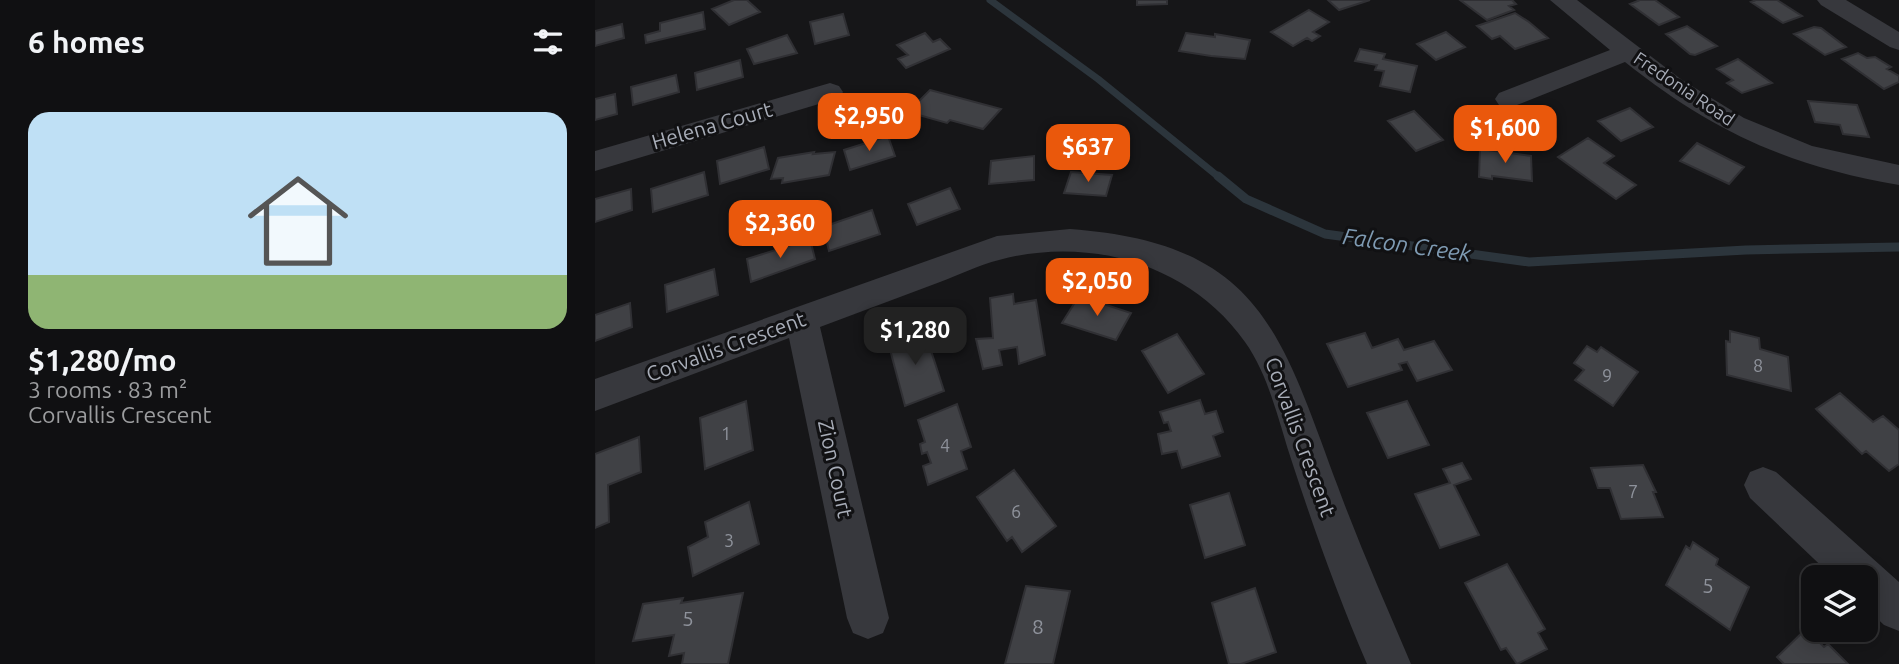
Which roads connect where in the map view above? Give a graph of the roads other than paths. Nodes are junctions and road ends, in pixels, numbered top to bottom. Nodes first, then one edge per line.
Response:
1 (1562, 0) edge
2 (1829, 0) edge
3 (1899, 42) edge
4 (1629, 52) junction
5 (830, 92) dead end
6 (1508, 99) dead end
7 (595, 161) edge
8 (1899, 175) edge
9 (802, 319) junction
10 (595, 395) edge
11 (1763, 485) dead end
12 (1851, 565) edge
13 (1878, 590) edge
14 (1899, 610) edge
15 (868, 618) dead end
16 (1389, 664) edge

1 - 4 street, Fredonia Road
2 - 3 street
4 - 6 street
4 - 8 street, Fredonia Road
5 - 7 street, Helena Court
9 - 10 street, Corvallis Crescent
9 - 15 street, Zion Court
9 - 16 street, Corvallis Crescent
11 - 12 street
13 - 14 street

